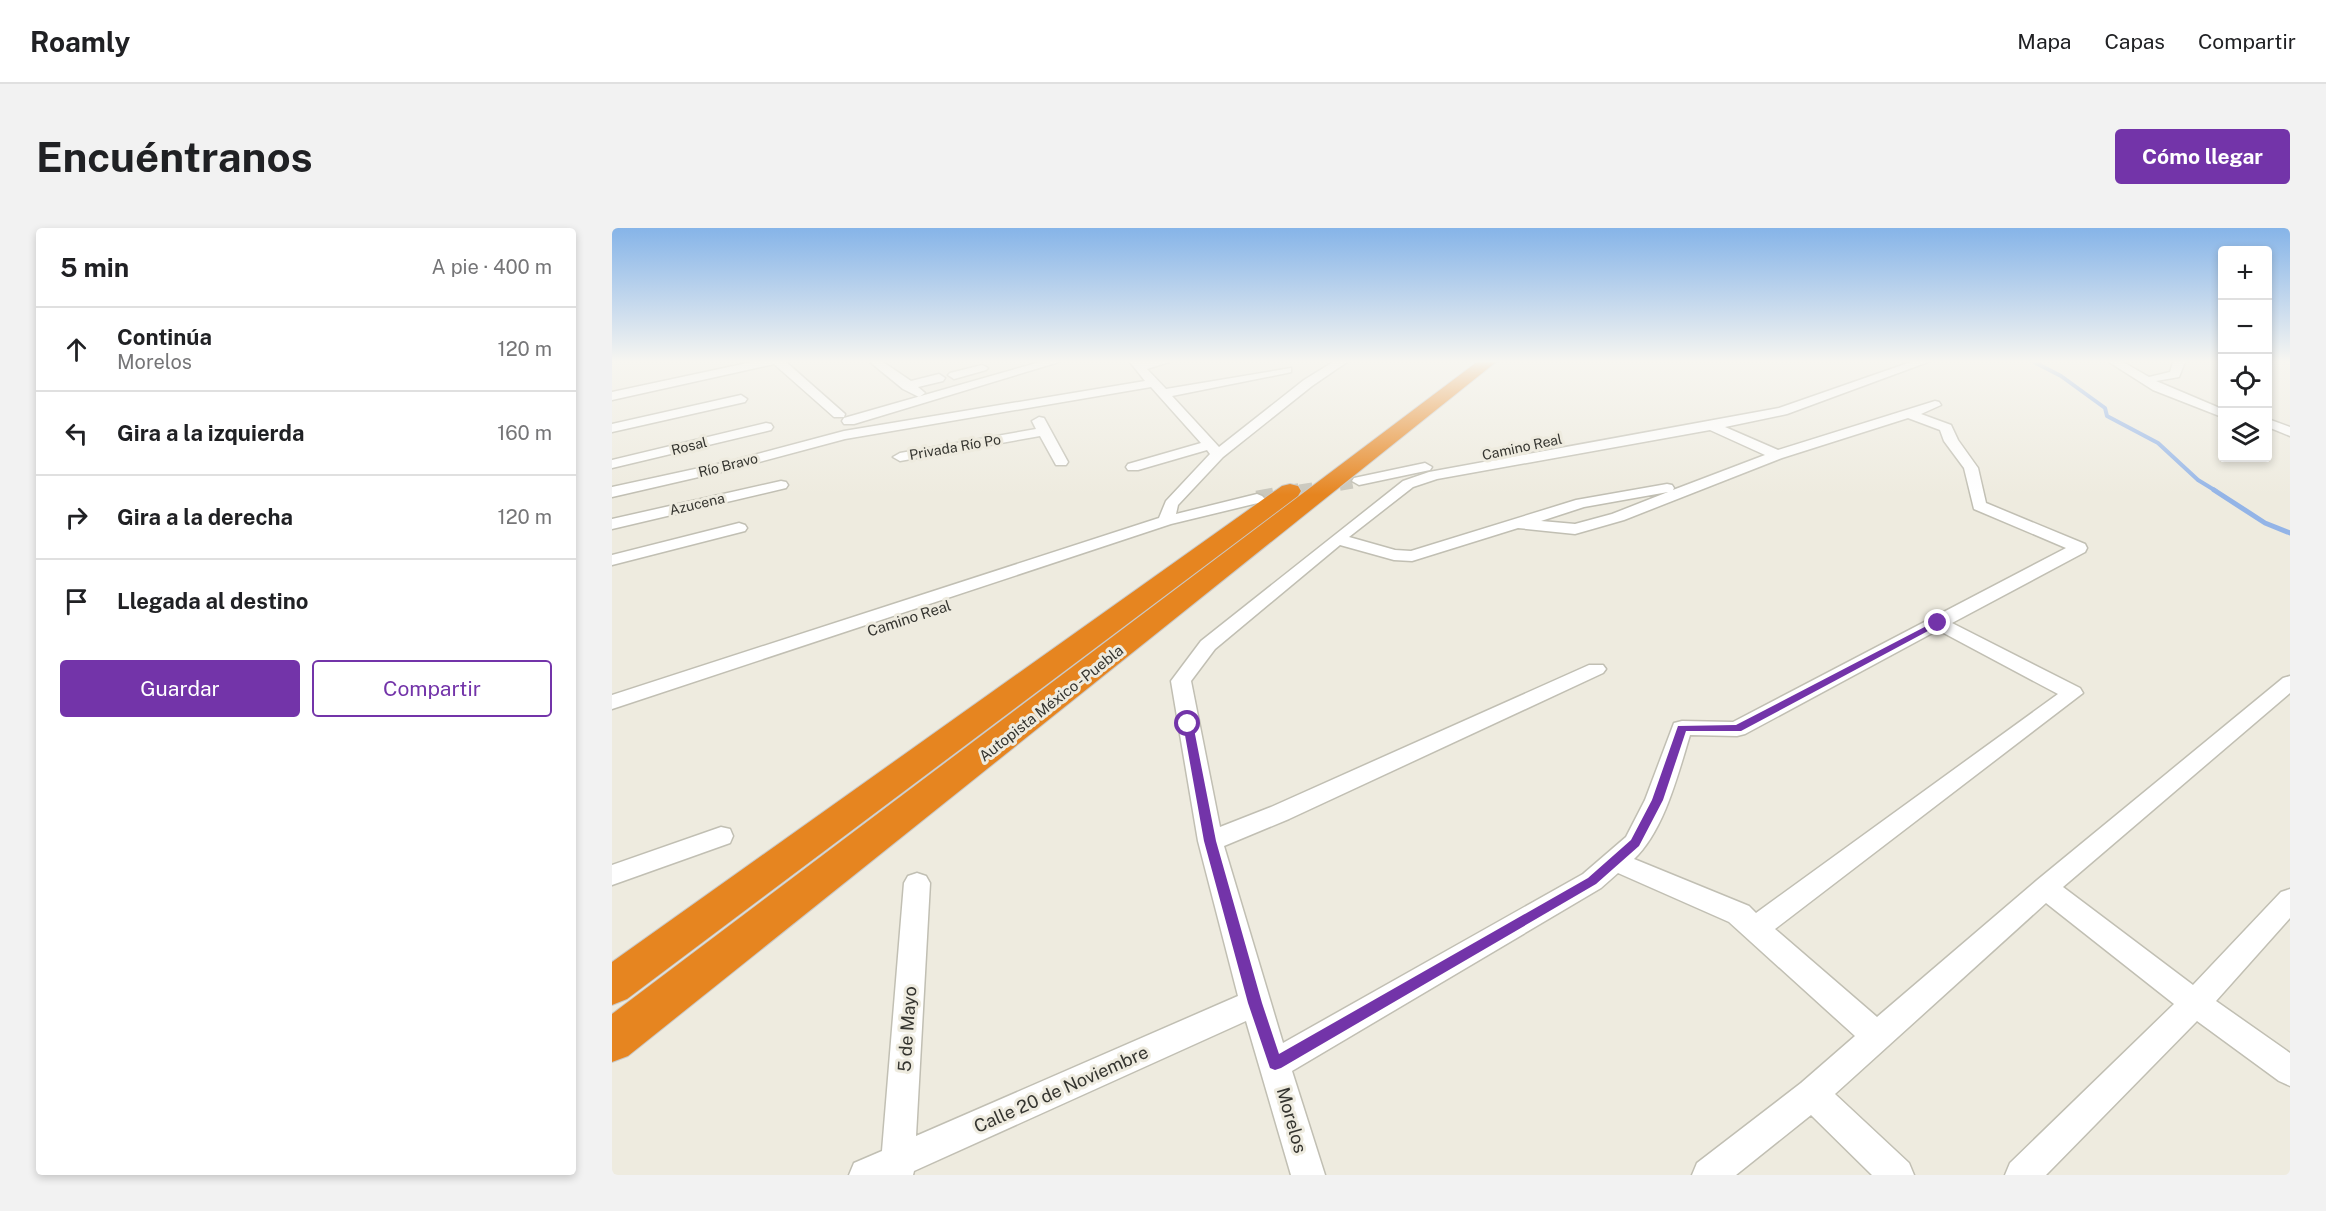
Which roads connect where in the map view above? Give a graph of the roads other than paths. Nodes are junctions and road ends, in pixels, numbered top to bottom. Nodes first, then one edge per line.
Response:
1 (692, 406) edge
2 (747, 406) edge
3 (830, 406) edge
4 (927, 406) edge
5 (960, 406) edge
6 (1030, 406) edge
7 (1173, 406) edge
8 (1275, 406) edge
9 (1405, 406) edge
10 (1431, 406) edge
11 (1751, 406) edge
12 (1796, 406) edge
13 (1931, 406) edge
14 (1908, 413) junction
15 (839, 414) dead end
16 (878, 414) junction
17 (2272, 425) edge
18 (1711, 426) junction
19 (612, 428) edge
20 (766, 428) junction
21 (814, 430) junction
22 (1046, 431) junction
23 (2272, 432) edge
24 (2290, 432) edge
25 (844, 435) junction
26 (2290, 439) edge
27 (785, 444) junction
28 (1213, 449) junction
29 (1777, 455) junction
30 (900, 457) dead end
31 (1061, 462) dead end
32 (612, 464) edge
33 (1132, 467) dead end
34 (1715, 479) junction
35 (735, 480) junction
36 (1359, 481) tunnel mouth
37 (782, 485) dead end
38 (612, 492) edge
39 (1257, 500) tunnel mouth
40 (1581, 503) junction
41 (1618, 517) junction
42 (1169, 523) junction
43 (1518, 523) junction
44 (612, 524) edge
45 (739, 528) dead end
46 (1337, 538) junction
47 (612, 560) edge
48 (1938, 623) junction
49 (825, 639) junction
50 (1596, 669) dead end
51 (2290, 682) edge
52 (612, 702) edge
53 (612, 716) edge
54 (721, 836) dead end
55 (1210, 841) junction
56 (1614, 861) junction
57 (612, 876) edge
58 (917, 883) dead end
59 (2045, 888) junction
60 (2290, 900) edge
61 (1756, 928) junction
62 (612, 986) edge
63 (1255, 1003) junction
64 (2195, 1003) junction
65 (1877, 1036) junction
66 (612, 1041) edge
67 (1275, 1064) junction
68 (2290, 1071) edge
69 (1812, 1094) junction
70 (897, 1168) edge
71 (866, 1175) edge
72 (1308, 1175) edge
73 (1709, 1175) edge
74 (1897, 1175) edge
75 (2022, 1175) edge

1 - 19 street
2 - 20 street
3 - 15 street
4 - 16 street
5 - 25 street
6 - 22 street
7 - 28 street
8 - 28 street
9 - 62 highway, Autopista México - Puebla
10 - 66 highway, Autopista México - Puebla
11 - 36 street, Camino Real
12 - 18 street
13 - 14 street
14 - 29 street
14 - 48 street
16 - 21 street
16 - 25 street
17 - 24 street
18 - 29 street
18 - 46 street
20 - 27 street
20 - 32 street, Rosal
21 - 25 street
21 - 27 street
22 - 30 street, Privada Río Po
22 - 31 street
23 - 26 street
25 - 27 street, Río Bravo
27 - 35 street, Río Bravo
28 - 33 street
28 - 42 street
29 - 34 street
34 - 40 street
34 - 41 street
35 - 37 street, Azucena
35 - 38 street, Río Bravo
35 - 44 street, Azucena
39 - 42 street, Camino Real
40 - 41 street
40 - 43 street
41 - 43 street
42 - 49 street, Camino Real
43 - 46 street
45 - 47 street
46 - 55 street, Morelos
48 - 56 street
48 - 61 street
49 - 52 street, Camino Real
49 - 53 street, Camino Real
50 - 55 street
51 - 59 street
54 - 57 street
55 - 63 street, Morelos
56 - 61 street
56 - 67 street
58 - 70 street, 5 de Mayo
59 - 64 street
59 - 65 street
60 - 64 street
61 - 65 street
63 - 67 street, Morelos
63 - 70 street, Calle 20 de Noviembre
64 - 68 street
64 - 75 street
65 - 69 street
67 - 72 street, Morelos
69 - 73 street
69 - 74 street
70 - 71 street, Calle 20 de Noviembre

